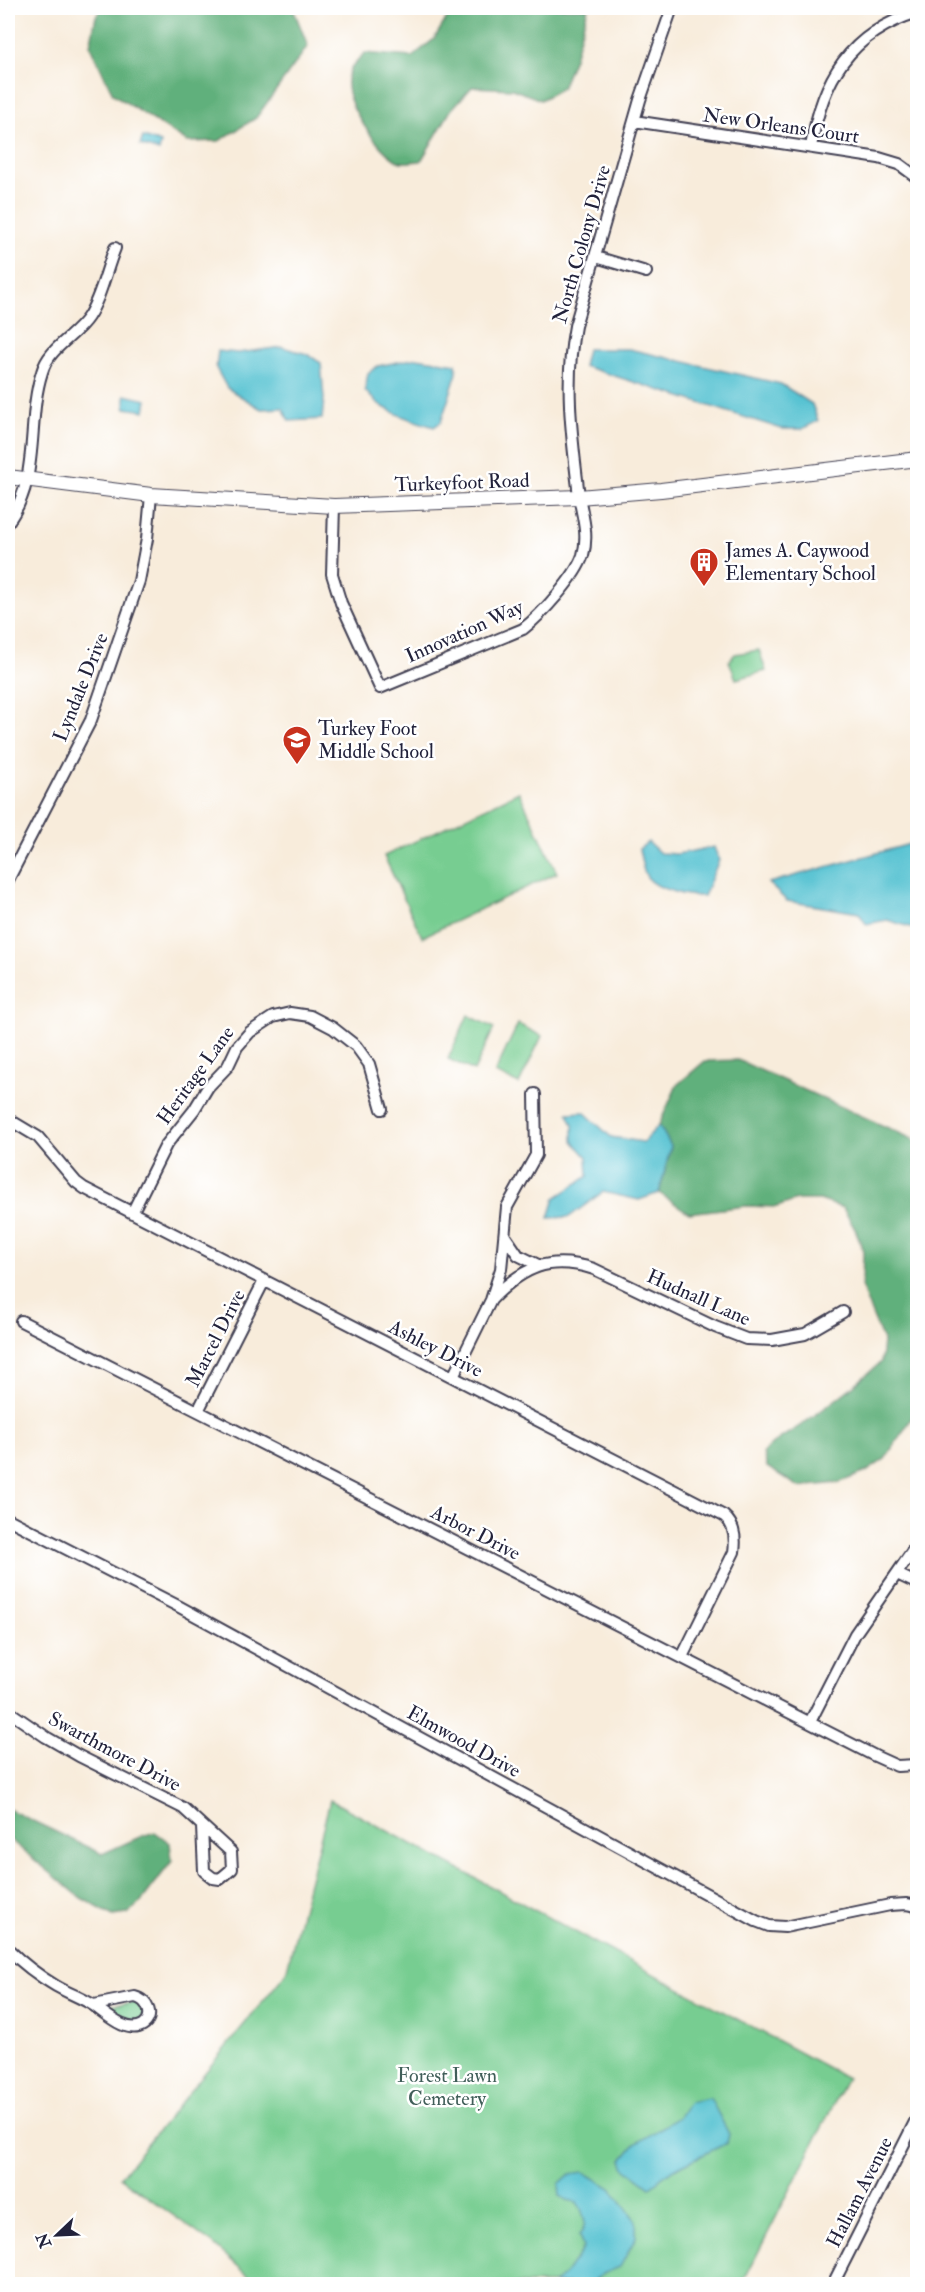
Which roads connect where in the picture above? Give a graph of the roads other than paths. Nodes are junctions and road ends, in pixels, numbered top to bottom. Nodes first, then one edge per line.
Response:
1 (672, 8) edge
2 (918, 12) edge
3 (634, 121) junction
4 (811, 147) junction
5 (918, 178) edge
6 (114, 248) dead end
7 (596, 257) junction
8 (646, 272) dead end
9 (918, 459) edge
10 (8, 477) edge
11 (27, 480) junction
12 (151, 495) junction
13 (579, 497) junction
14 (334, 506) junction
15 (8, 522) edge
16 (8, 880) edge
17 (535, 1094) dead end
18 (382, 1109) dead end
19 (8, 1119) edge
20 (132, 1213) junction
21 (505, 1236) junction
22 (540, 1266) junction
23 (264, 1281) junction
24 (492, 1300) junction
25 (843, 1312) dead end
26 (21, 1321) dead end
27 (453, 1377) junction
28 (198, 1411) junction
29 (8, 1519) edge
30 (918, 1543) edge
31 (897, 1574) junction
32 (918, 1584) edge
33 (682, 1657) junction
34 (8, 1711) edge
35 (810, 1722) junction
36 (916, 1765) edge
37 (202, 1827) junction
38 (918, 1906) edge
39 (8, 1949) edge
40 (94, 2005) junction
41 (918, 2116) edge
42 (833, 2284) edge

1 - 3 street, North Colony Drive
2 - 4 street
3 - 4 street, New Orleans Court
3 - 7 street, North Colony Drive
4 - 5 street, New Orleans Court
6 - 11 street
7 - 8 street
7 - 13 street, North Colony Drive
9 - 13 main road, Turkeyfoot Road
10 - 11 main road, Turkeyfoot Road
11 - 12 main road, Turkeyfoot Road
11 - 15 street
12 - 14 main road, Turkeyfoot Road
12 - 16 street, Lyndale Drive
13 - 14 main road, Turkeyfoot Road
13 - 14 street, Innovation Way
17 - 21 street, Hudnall Lane
18 - 20 street, Heritage Lane
19 - 20 street, Ashley Drive
20 - 23 street, Ashley Drive
21 - 22 street
21 - 24 street, Hudnall Lane
22 - 24 street, Hudnall Lane
22 - 25 street, Hudnall Lane
23 - 27 street, Ashley Drive
23 - 28 street, Marcel Drive
24 - 27 street, Hudnall Lane
26 - 28 street, Arbor Drive
27 - 33 street, Ashley Drive
28 - 33 street, Arbor Drive
29 - 38 street, Elmwood Drive
30 - 31 street
31 - 32 street
31 - 35 street
33 - 35 street, Arbor Drive
34 - 37 street, Swarthmore Drive
35 - 36 street, Arbor Drive
37 - 37 street, Swarthmore Drive
39 - 40 street
40 - 40 street
41 - 42 street, Hallam Avenue

